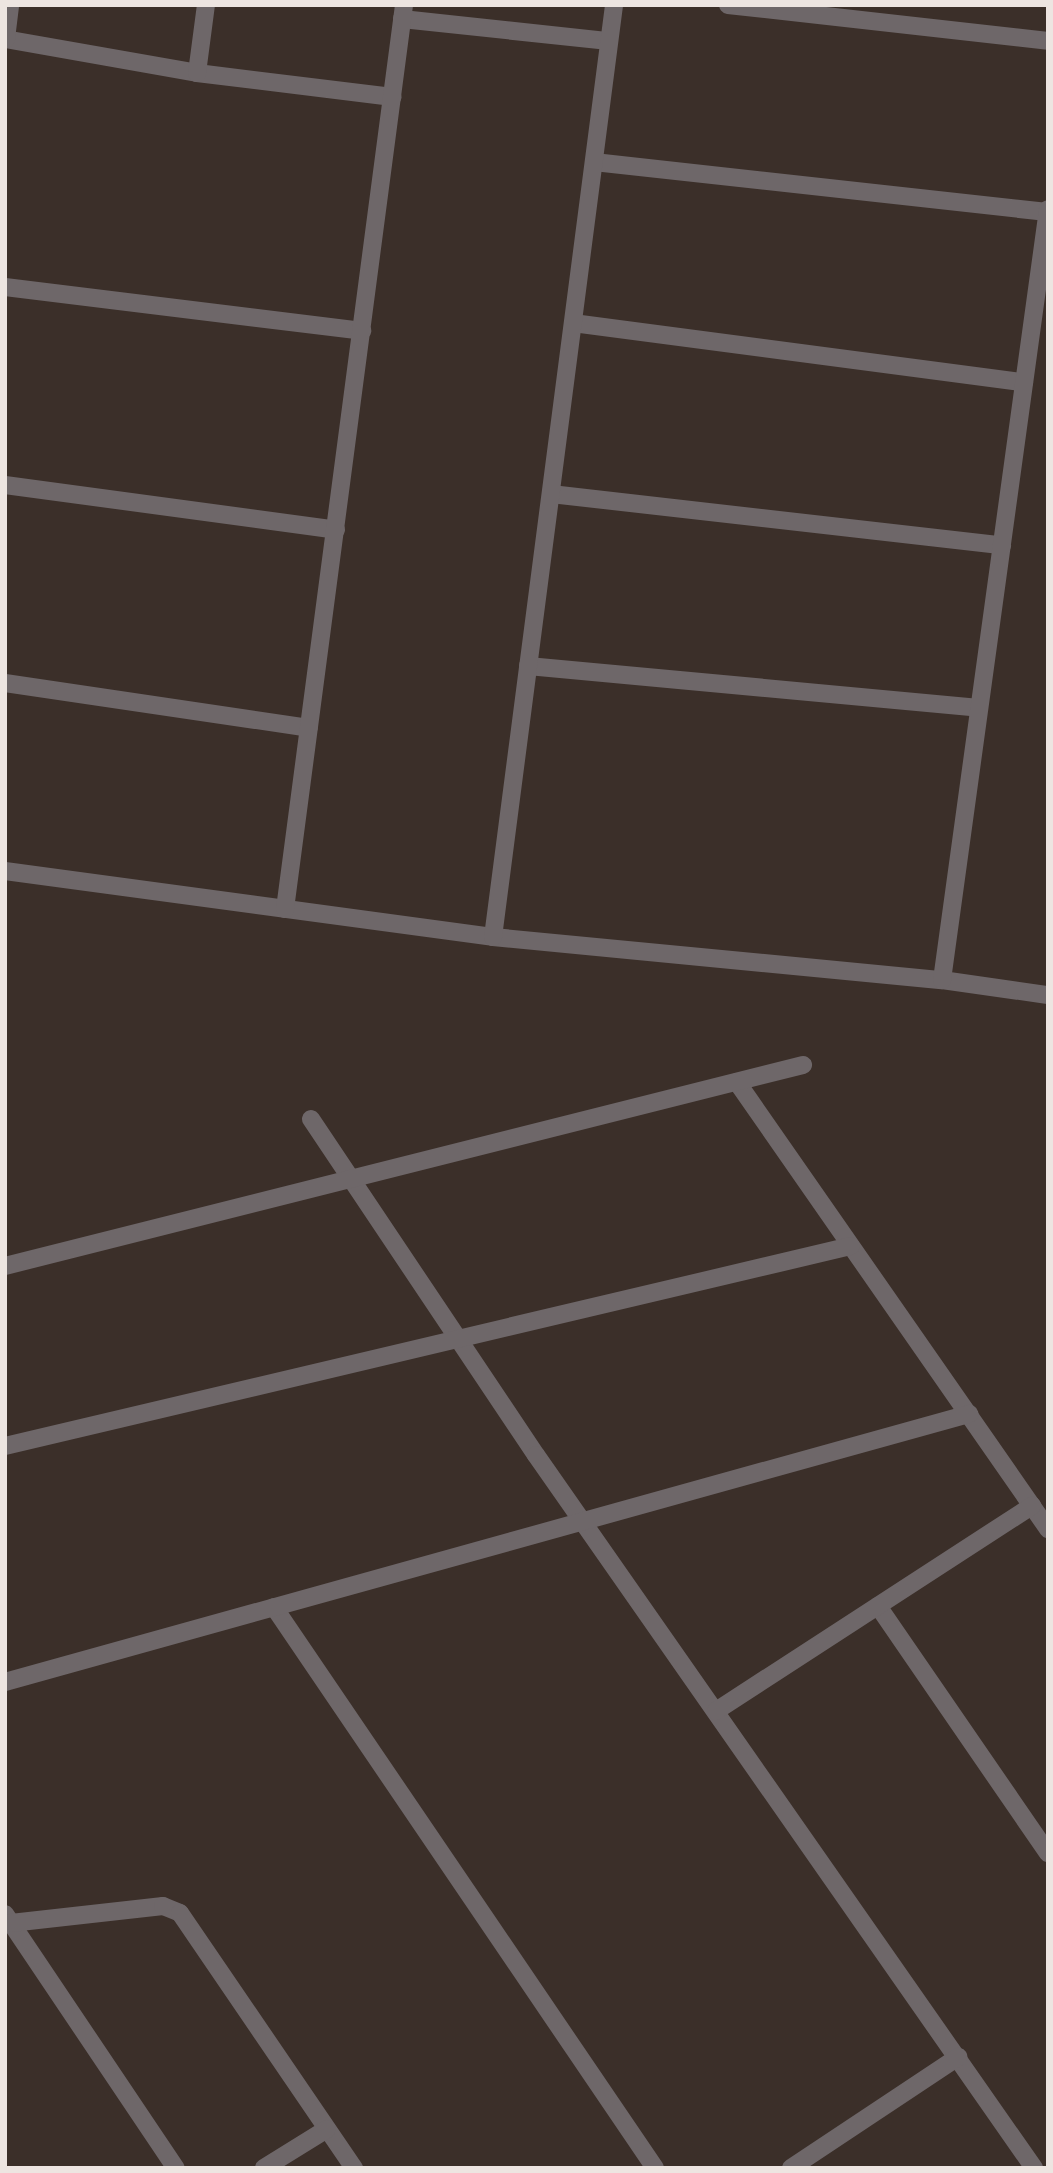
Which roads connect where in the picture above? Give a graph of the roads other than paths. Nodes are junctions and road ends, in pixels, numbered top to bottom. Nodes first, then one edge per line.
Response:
1 (10, 5) edge
2 (206, 5) edge
3 (614, 5) edge
4 (728, 5) edge
5 (403, 12) edge
6 (6, 39) edge
7 (610, 41) junction
8 (1048, 41) edge
9 (197, 73) junction
10 (393, 97) junction
11 (594, 162) junction
12 (1048, 211) edge
13 (5, 287) edge
14 (573, 323) junction
15 (362, 331) junction
16 (1024, 382) junction
17 (5, 485) edge
18 (551, 494) junction
19 (336, 530) junction
20 (1002, 545) junction
21 (528, 666) junction
22 (5, 683) edge
23 (979, 708) junction
24 (309, 728) junction
25 (5, 872) edge
26 (285, 909) junction
27 (493, 937) junction
28 (942, 981) junction
29 (1048, 995) edge
30 (803, 1065) dead end
31 (737, 1082) junction
32 (311, 1119) dead end
33 (351, 1179) junction
34 (851, 1246) junction
35 (5, 1266) edge
36 (458, 1338) junction
37 (969, 1414) junction
38 (5, 1446) edge
39 (1032, 1506) junction
40 (582, 1521) junction
41 (1048, 1528) edge
42 (878, 1606) junction
43 (274, 1607) junction
44 (5, 1682) edge
45 (716, 1711) junction
46 (1048, 1853) edge
47 (8, 1919) edge
48 (958, 2057) junction
49 (327, 2129) junction
50 (176, 2168) edge
51 (264, 2168) edge
52 (354, 2168) edge
53 (655, 2168) edge
54 (791, 2168) edge
55 (1034, 2168) edge

1 - 6 street
2 - 9 street
3 - 7 street
4 - 8 street
5 - 7 street
5 - 10 street
6 - 9 street
7 - 11 street
9 - 10 street
10 - 15 street
11 - 12 street
11 - 14 street
12 - 16 street
13 - 15 street
14 - 16 street
14 - 18 street
15 - 19 street
16 - 20 street
17 - 19 street
18 - 20 street
18 - 21 street
19 - 24 street
20 - 23 street
21 - 23 street
21 - 27 street
22 - 24 street
23 - 28 street
24 - 26 street
25 - 26 street
26 - 27 street
27 - 28 street
28 - 29 street
30 - 31 street
31 - 33 street
31 - 34 street
32 - 33 street
33 - 35 street
33 - 36 street
34 - 36 street
34 - 37 street
36 - 38 street
36 - 40 street
37 - 39 street
37 - 40 street
39 - 41 street
39 - 42 street
40 - 43 street
40 - 45 street
42 - 45 street
42 - 46 street
43 - 44 street
43 - 53 street
45 - 48 street
47 - 49 street
47 - 50 street
48 - 54 street
48 - 55 street
49 - 51 street
49 - 52 street

